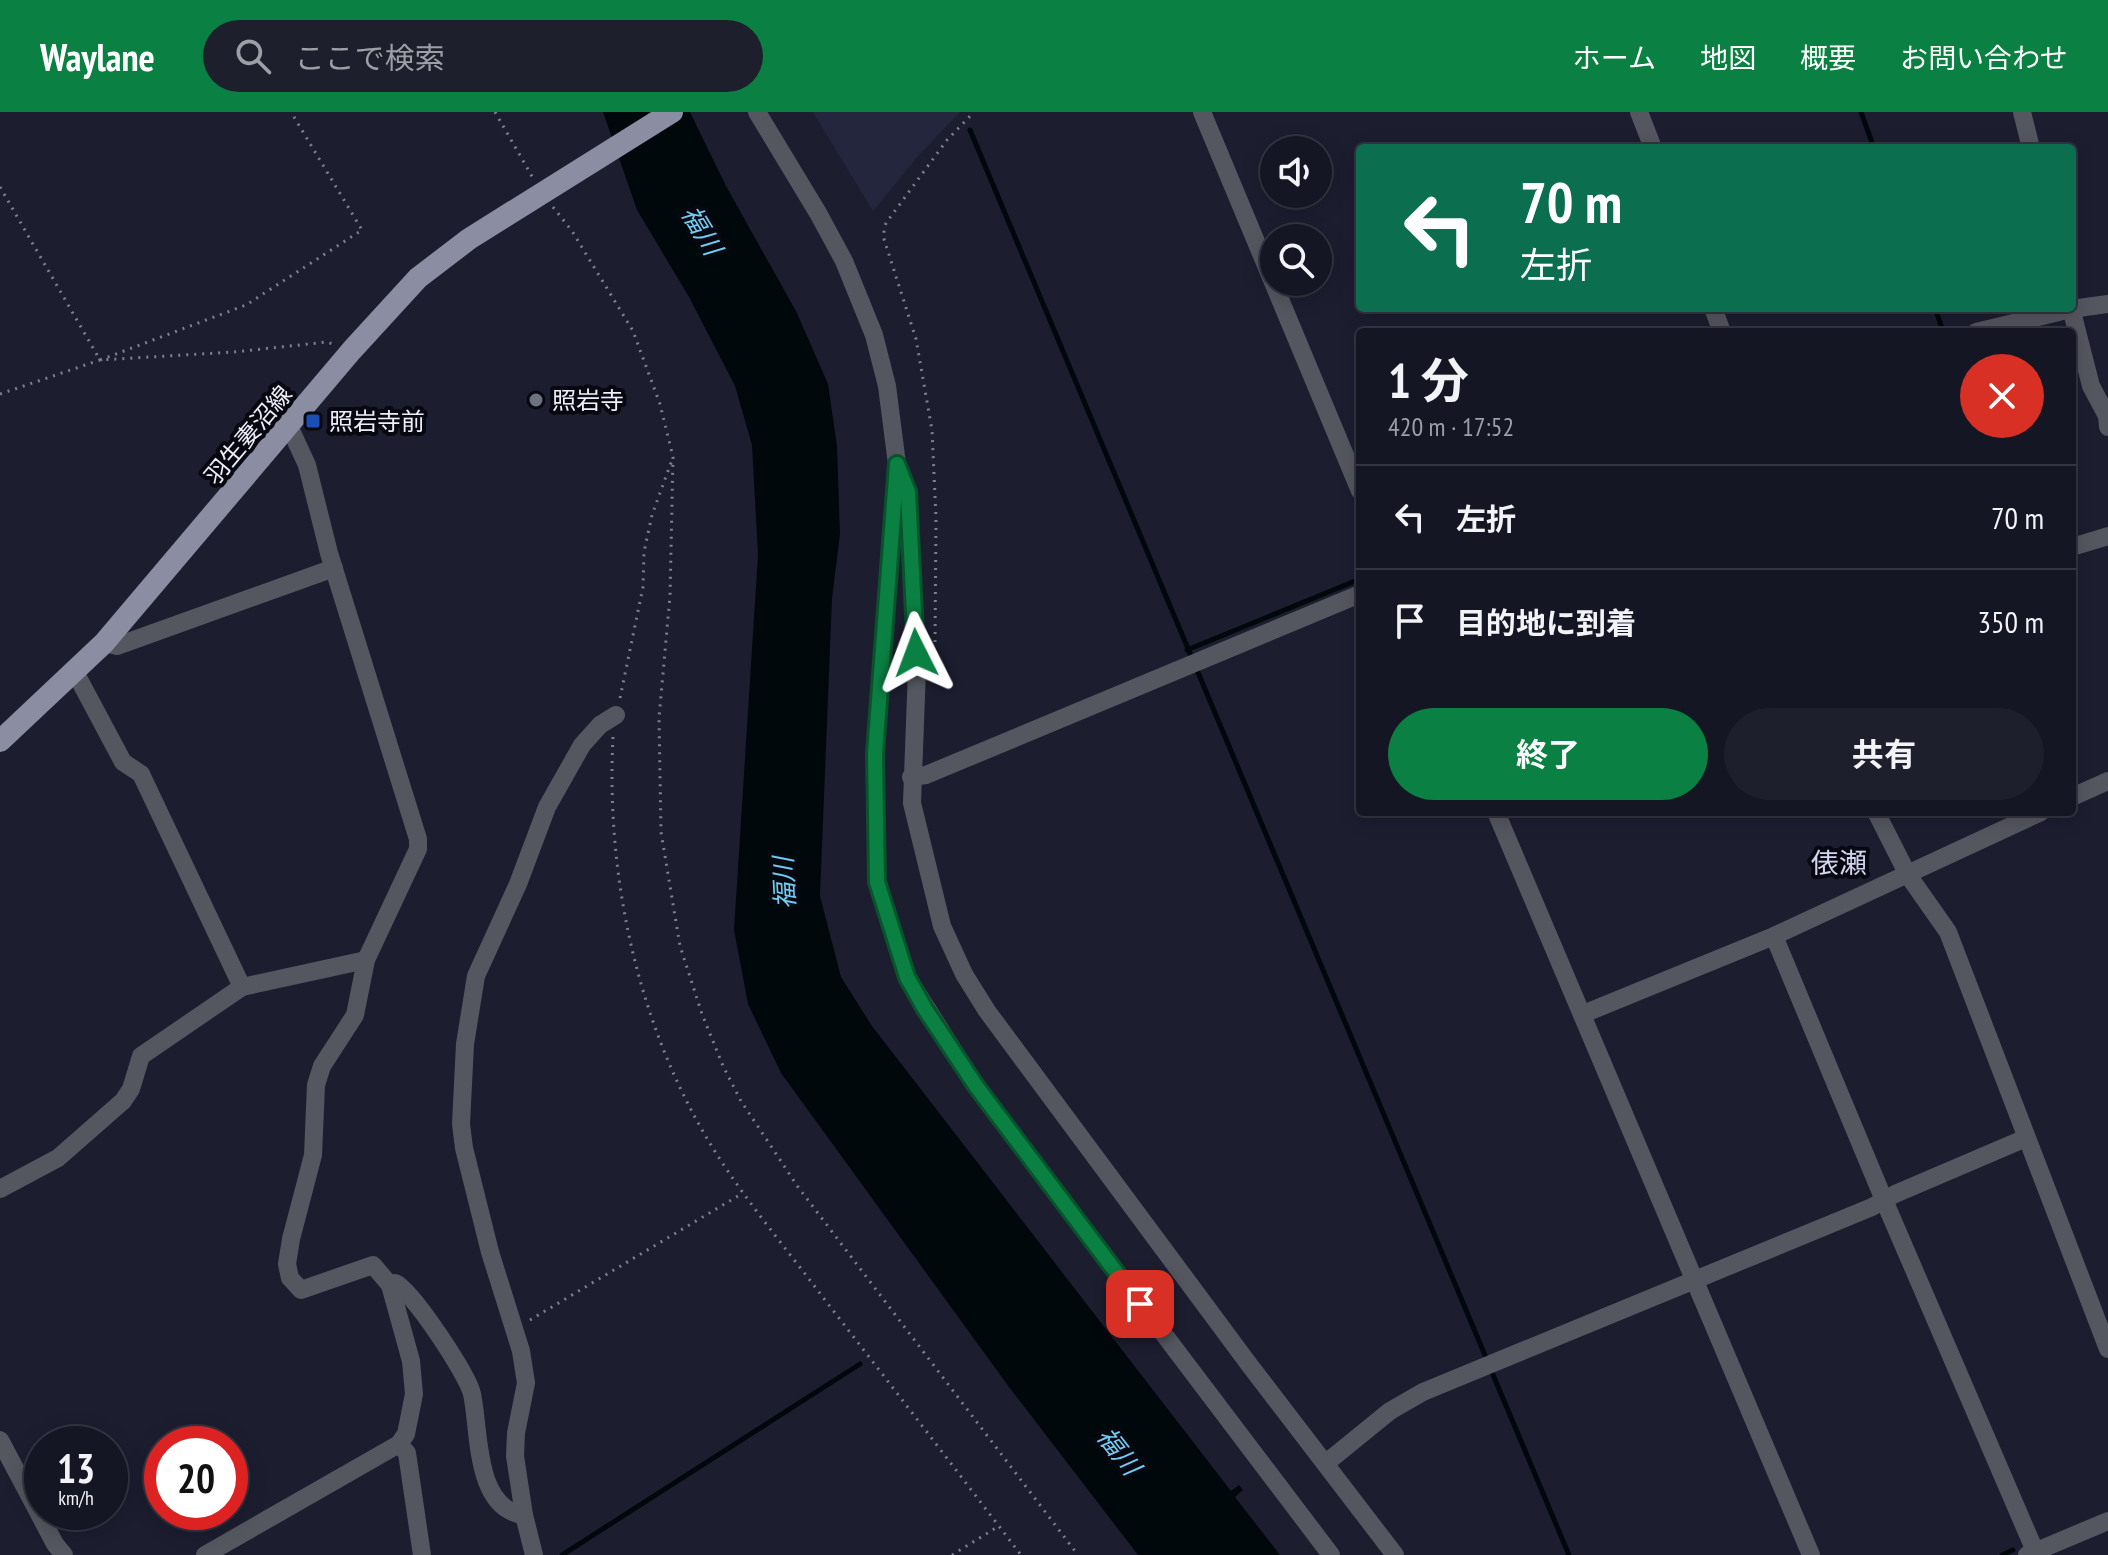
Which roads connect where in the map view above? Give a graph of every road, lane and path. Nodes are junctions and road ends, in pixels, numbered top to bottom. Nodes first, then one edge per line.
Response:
1 (291, 112) edge
2 (495, 112) edge
3 (672, 112) edge
4 (757, 112) edge
5 (974, 112) edge
6 (1202, 112) edge
7 (1639, 112) edge
8 (2022, 112) edge
9 (1651, 144) edge
10 (2030, 144) edge
11 (0, 187) edge
12 (547, 188) junction
13 (2108, 304) edge
14 (2076, 307) edge
15 (2055, 312) edge
16 (2072, 312) edge
17 (1992, 328) edge
18 (352, 350) junction
19 (100, 360) junction
20 (0, 394) edge
21 (289, 426) junction
22 (2108, 427) edge
23 (673, 457) junction
24 (897, 464) junction
25 (1356, 481) edge
26 (2108, 536) edge
27 (2076, 546) edge
28 (334, 568) junction
29 (1356, 596) edge
30 (104, 643) junction
31 (934, 644) dead end
32 (75, 672) junction
33 (616, 715) junction
34 (0, 741) edge
35 (911, 777) junction
36 (2108, 781) edge
37 (2076, 795) edge
38 (1498, 816) edge
39 (1878, 816) edge
40 (2033, 816) edge
41 (1908, 875) junction
42 (1774, 936) junction
43 (366, 960) junction
44 (242, 987) junction
45 (1583, 1014) junction
46 (2026, 1138) junction
47 (0, 1189) edge
48 (743, 1193) junction
49 (1884, 1200) junction
50 (1693, 1281) junction
51 (390, 1285) junction
52 (514, 1330) junction
53 (2108, 1349) edge
54 (0, 1440) edge
55 (399, 1444) junction
56 (1326, 1463) junction
57 (524, 1515) junction
58 (2108, 1521) edge
59 (999, 1526) junction
60 (2031, 1553) edge
61 (64, 1555) edge
62 (205, 1555) edge
63 (422, 1555) edge
64 (534, 1555) edge
65 (952, 1555) edge
66 (1021, 1555) edge
67 (1078, 1555) edge
68 (1331, 1555) edge
69 (1395, 1555) edge
70 (1811, 1555) edge

1 - 19 path
2 - 12 path
3 - 12 main road, 羽生妻沼線
4 - 24 street
5 - 31 path
6 - 25 street
7 - 9 street
8 - 10 street
11 - 19 path
12 - 18 main road, 羽生妻沼線
12 - 23 path
13 - 14 street
15 - 17 street
16 - 22 street
18 - 19 path
18 - 21 main road, 羽生妻沼線
19 - 20 path
21 - 28 street
21 - 30 main road, 羽生妻沼線
23 - 33 path
23 - 67 path
24 - 35 street
24 - 68 street
26 - 27 street
28 - 30 street
28 - 43 street
29 - 35 street
30 - 32 main road, 羽生妻沼線
32 - 34 main road, 羽生妻沼線
32 - 44 street
33 - 48 path
33 - 52 street
35 - 56 street
36 - 37 street
38 - 45 street
39 - 41 street
40 - 41 street
41 - 42 street
41 - 46 street
42 - 45 street
42 - 49 street
43 - 44 street
43 - 51 street
44 - 47 street
45 - 50 street
46 - 49 street
46 - 53 street
48 - 52 path
48 - 59 path
49 - 50 street
49 - 60 street
50 - 56 street
50 - 70 street
51 - 55 street
51 - 57 street
52 - 57 street
54 - 61 street
55 - 62 street
55 - 63 street
56 - 69 street
57 - 64 street
58 - 60 street
59 - 65 path
59 - 66 path

